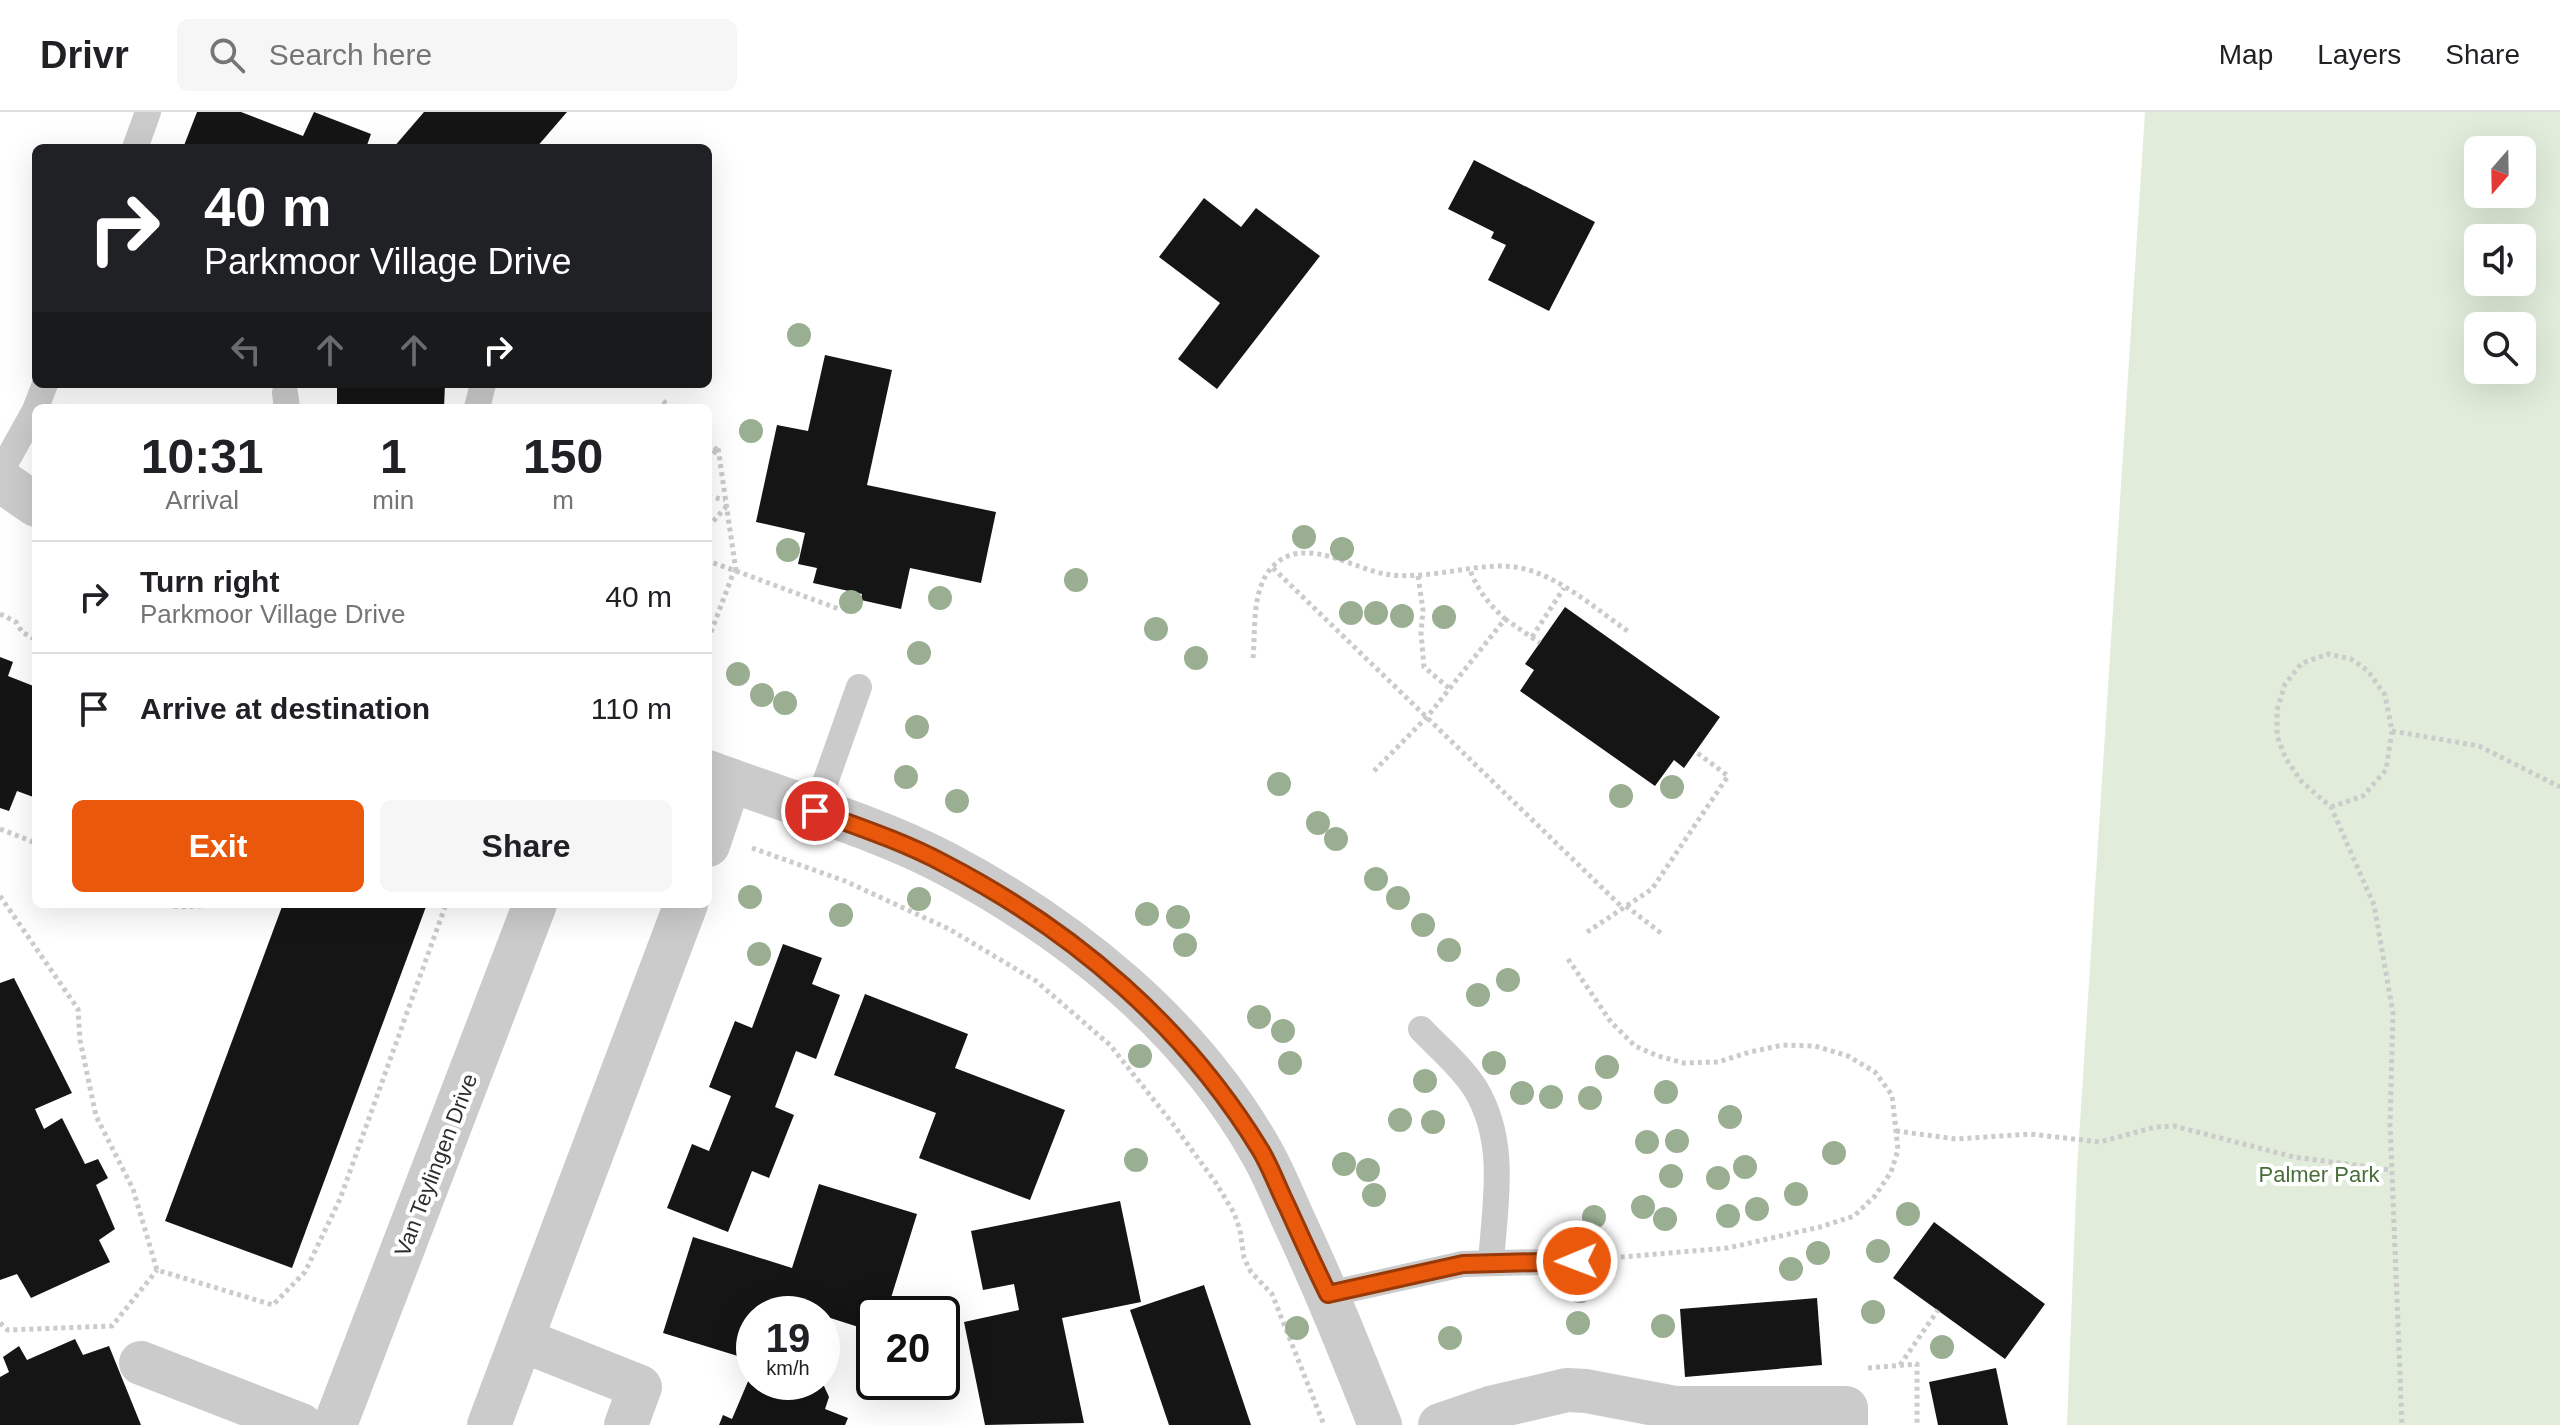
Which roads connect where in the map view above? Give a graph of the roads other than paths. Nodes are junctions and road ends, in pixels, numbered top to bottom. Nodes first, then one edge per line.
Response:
1 (148, 112) edge
2 (136, 144) edge
3 (32, 416) edge
4 (0, 473) edge
5 (0, 480) edge
6 (32, 502) edge
7 (859, 687) dead end
8 (719, 776) edge
9 (815, 811) junction
10 (724, 844) edge
11 (533, 908) edge
12 (684, 908) edge
13 (1421, 1029) dead end
14 (1577, 1261) road end
15 (1491, 1262) junction
16 (1328, 1294) junction
17 (522, 1340) junction
18 (141, 1363) dead end
19 (301, 1425) edge
20 (335, 1425) edge
21 (489, 1425) edge
22 (626, 1425) edge
23 (1380, 1425) edge
24 (1440, 1425) edge
25 (1846, 1425) edge

1 - 2 lane
3 - 4 lane
5 - 6 street
7 - 9 lane
8 - 9 street
8 - 10 street
9 - 16 street
11 - 20 street, Van Teylingen Drive
12 - 17 street
13 - 15 lane
14 - 15 lane
15 - 16 lane
16 - 23 street
17 - 21 street
17 - 22 street
18 - 19 street
24 - 25 street

